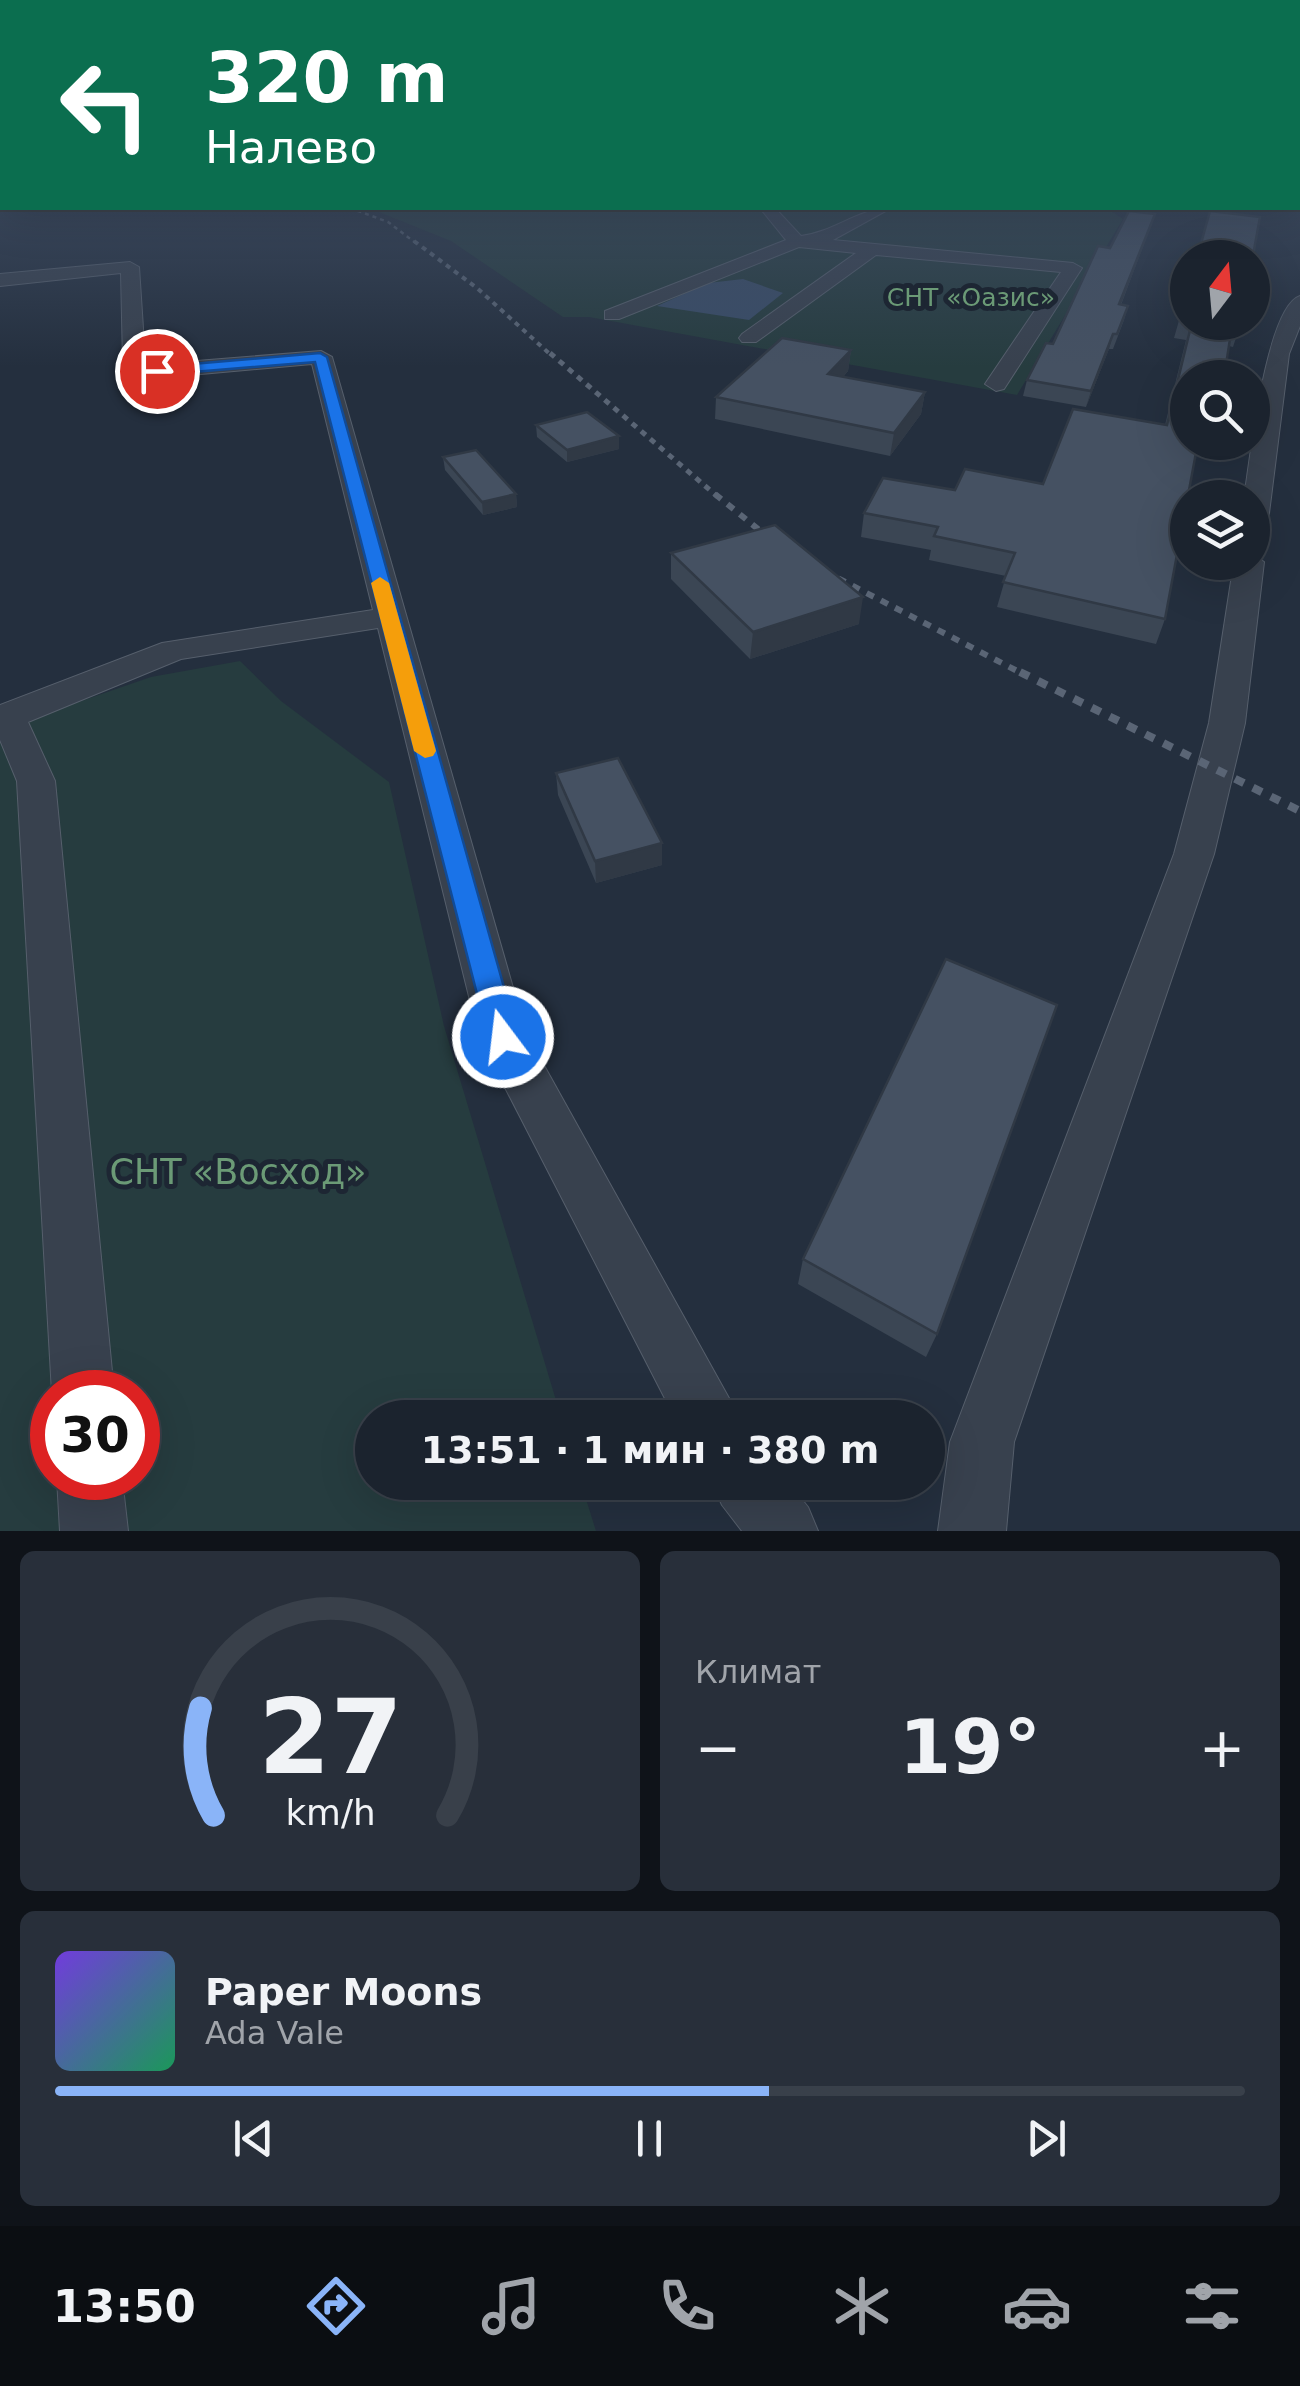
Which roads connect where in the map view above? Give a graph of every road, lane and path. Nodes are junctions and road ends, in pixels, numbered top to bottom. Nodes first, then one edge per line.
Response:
1 (782, 224) edge
2 (851, 224) edge
3 (798, 242) junction
4 (870, 251) junction
5 (0, 280) edge
6 (1298, 311) edge
7 (612, 315) dead end
8 (749, 338) dead end
9 (996, 384) dead end
10 (1260, 480) edge
11 (1247, 580) edge
12 (389, 617) junction
13 (3, 717) edge
14 (81, 1370) edge
15 (700, 1400) edge
16 (92, 1500) edge
17 (759, 1500) edge
18 (94, 1531) edge
19 (784, 1531) edge
20 (972, 1531) edge

1 - 3 street
2 - 3 street
3 - 4 street
3 - 7 street
4 - 8 street
4 - 9 street
5 - 12 street
6 - 10 street
11 - 20 street
12 - 13 street
12 - 15 street
13 - 14 street
16 - 18 street
17 - 19 street

